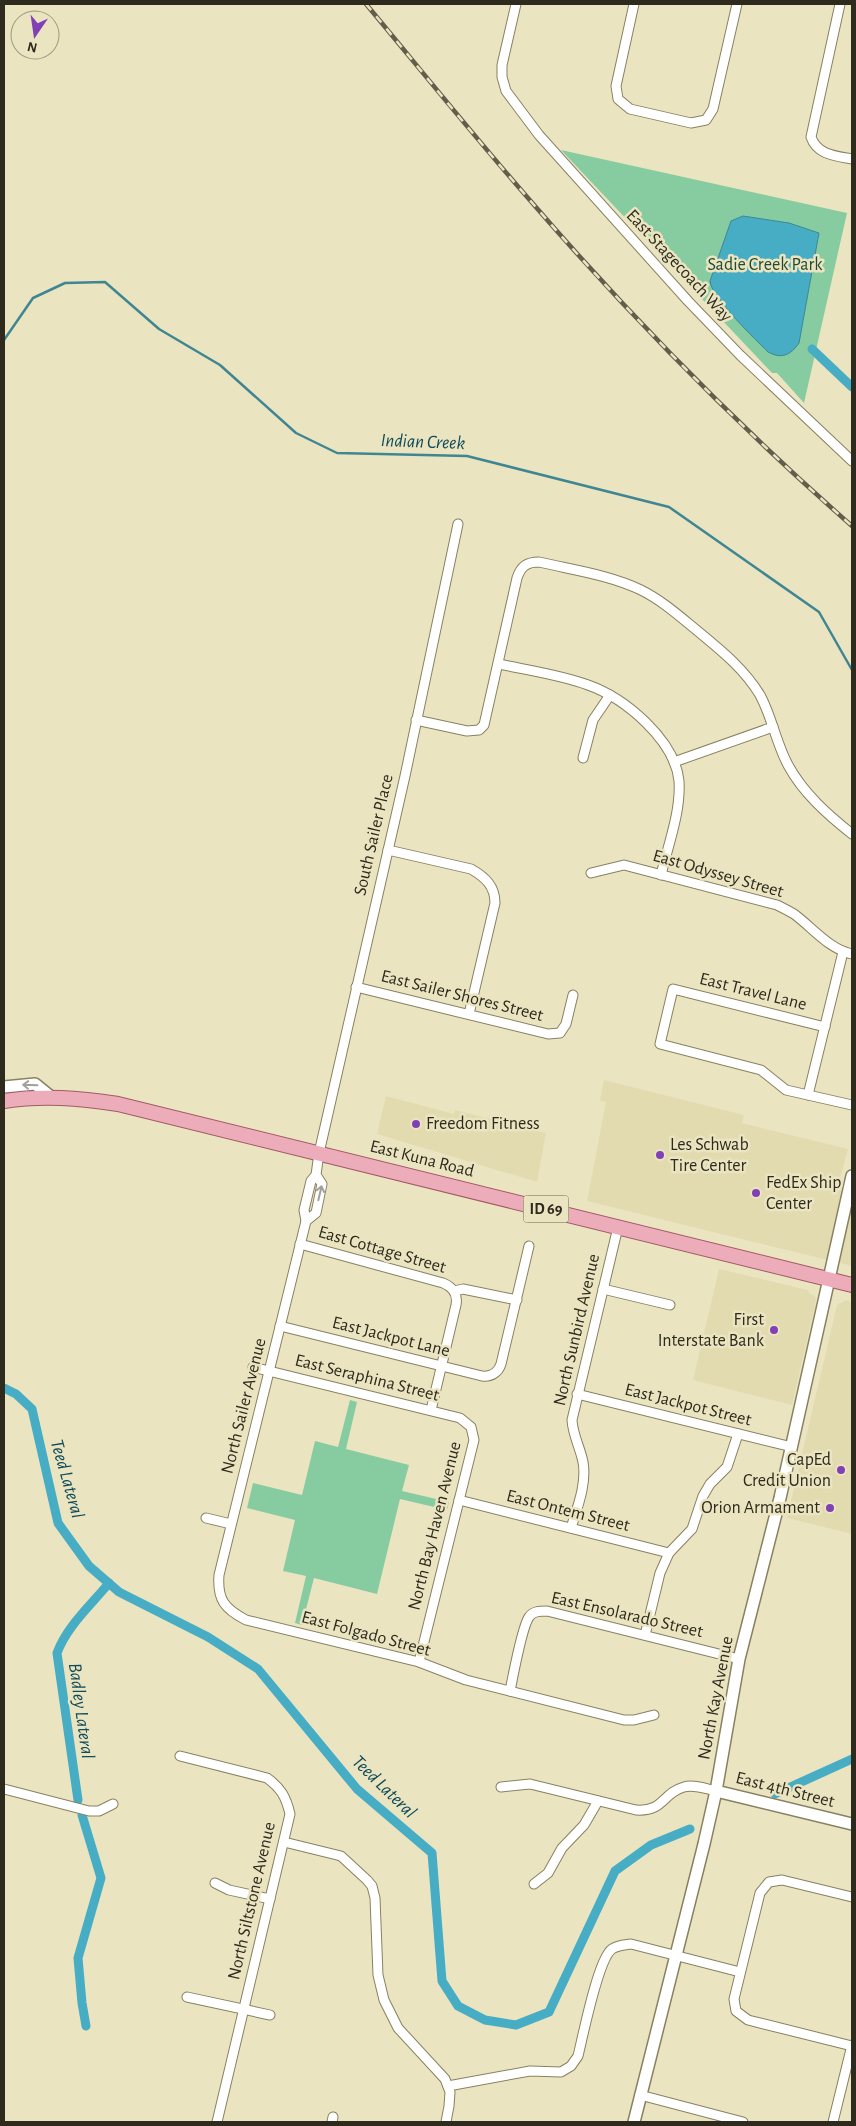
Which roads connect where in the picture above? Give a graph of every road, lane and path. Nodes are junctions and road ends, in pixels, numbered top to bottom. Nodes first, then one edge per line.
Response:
1 (516, 4) edge
2 (634, 4) edge
3 (737, 4) edge
4 (840, 4) edge
5 (852, 159) edge
6 (852, 461) edge
7 (458, 524) dead end
8 (499, 664) junction
9 (610, 695) junction
10 (416, 720) junction
11 (773, 727) junction
12 (583, 758) dead end
13 (674, 762) junction
14 (852, 834) edge
15 (388, 850) junction
16 (591, 873) dead end
17 (661, 875) junction
18 (848, 953) edge
19 (356, 987) junction
20 (573, 994) dead end
21 (469, 1014) junction
22 (825, 1027) junction
23 (4, 1086) edge
24 (808, 1095) junction
25 (51, 1097) junction
26 (4, 1101) edge
27 (852, 1105) edge
28 (319, 1153) junction
29 (852, 1181) edge
30 (618, 1227) junction
31 (300, 1244) junction
32 (529, 1246) dead end
33 (828, 1279) junction
34 (852, 1285) edge
35 (603, 1289) junction
36 (454, 1291) junction
37 (517, 1300) junction
38 (670, 1305) dead end
39 (280, 1326) junction
40 (441, 1366) junction
41 (253, 1367) dead end
42 (270, 1371) junction
43 (577, 1394) junction
44 (431, 1410) junction
45 (471, 1427) joint
46 (738, 1434) junction
47 (792, 1447) junction
48 (459, 1500) junction
49 (206, 1518) dead end
50 (231, 1524) junction
51 (571, 1528) junction
52 (670, 1553) junction
53 (221, 1599) joint
54 (645, 1636) junction
55 (739, 1659) junction
56 (419, 1662) junction
57 (510, 1691) junction
58 (654, 1715) dead end
59 (180, 1756) dead end
60 (501, 1786) dead end
61 (4, 1789) edge
62 (716, 1791) junction
63 (598, 1801) junction
64 (112, 1804) dead end
65 (852, 1824) edge
66 (284, 1842) junction
67 (214, 1883) dead end
68 (534, 1884) dead end
69 (852, 1897) edge
70 (270, 1899) junction
71 (676, 1956) junction
72 (740, 1972) junction
73 (187, 1997) dead end
74 (243, 2010) junction
75 (270, 2016) dead end
76 (852, 2045) edge
77 (448, 2086) junction
78 (640, 2095) junction
79 (705, 2118) edge
80 (218, 2122) edge
81 (446, 2122) edge
82 (634, 2122) edge
83 (744, 2122) edge
84 (833, 2122) edge

1 - 6 street, East Stagecoach Way
2 - 3 street
4 - 5 street
7 - 10 street, South Sailer Place
8 - 9 street
8 - 10 street
8 - 11 street
9 - 12 street
9 - 13 street
10 - 15 street, South Sailer Place
11 - 13 street
11 - 14 street
13 - 17 street
15 - 19 street, South Sailer Place
15 - 21 street
16 - 17 street, East Odyssey Street
17 - 18 street, East Odyssey Street
18 - 22 street
19 - 21 street, East Sailer Shores Street
19 - 28 street, South Sailer Place
20 - 21 street, East Sailer Shores Street
22 - 24 street
22 - 24 street, East Travel Lane
25 -> 23 street
24 - 27 street
25 - 26 main road, East Kuna Road / ID 69
25 - 28 main road, East Kuna Road / ID 69
28 - 30 main road, East Kuna Road / ID 69
28 - 31 street, North Sailer Avenue
29 - 33 street, North Kay Avenue
30 - 33 main road, East Kuna Road / ID 69
30 - 35 street, North Sunbird Avenue
31 - 36 street, East Cottage Street
31 - 39 street, North Sailer Avenue
32 - 37 street
33 - 34 main road, ID 69
33 - 47 street, North Kay Avenue
35 - 38 street
35 - 43 street, North Sunbird Avenue
36 - 37 street
36 - 40 street
37 - 40 street, East Jackpot Lane
39 - 40 street, East Jackpot Lane
39 - 42 street, North Sailer Avenue
40 - 44 street
41 - 42 street, East Seraphina Street
42 - 44 street, East Seraphina Street
42 - 50 street, North Sailer Avenue
43 - 46 street, East Jackpot Street
43 - 51 street, North Sunbird Avenue
44 - 45 street, East Seraphina Street
45 - 48 street, North Bay Haven Avenue
46 - 47 street, East Jackpot Street
46 - 52 street
47 - 55 street, North Kay Avenue
48 - 51 street, East Ontem Street
48 - 56 street, North Bay Haven Avenue
49 - 50 street
50 - 53 street, North Sailer Avenue
51 - 52 street, East Ontem Street
52 - 54 street
53 - 56 street, East Folgado Street
54 - 55 street, East Ensolarado Street
54 - 57 street, East Ensolarado Street
55 - 62 street, North Kay Avenue
56 - 57 street, East Folgado Street
57 - 58 street, East Folgado Street
59 - 66 street, North Siltstone Avenue
60 - 63 street, East 4th Street
61 - 64 street
62 - 63 street, East 4th Street
62 - 65 street, East 4th Street
62 - 71 street, North Kay Avenue
63 - 68 street
66 - 70 street, North Siltstone Avenue
66 - 77 street
67 - 70 street
69 - 72 street
70 - 74 street, North Siltstone Avenue
71 - 72 street
71 - 77 street
71 - 78 street, North Kay Avenue
72 - 76 street
73 - 74 street
74 - 75 street
74 - 80 street, North Siltstone Avenue
76 - 84 street
77 - 81 street
78 - 79 street
78 - 82 street, North Kay Avenue
79 - 83 street

